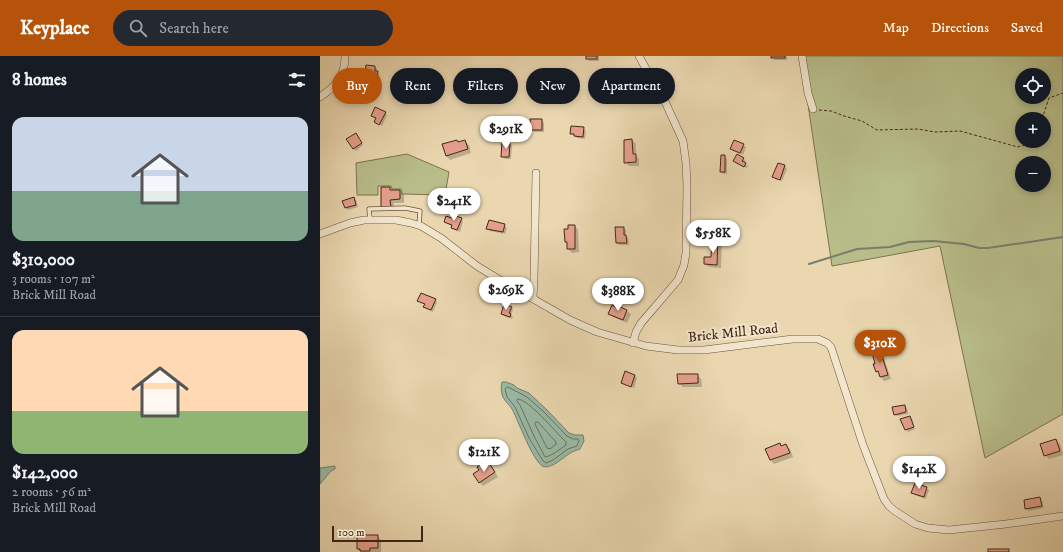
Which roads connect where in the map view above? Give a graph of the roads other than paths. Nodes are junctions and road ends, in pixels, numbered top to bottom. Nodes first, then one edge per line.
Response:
1 (345, 56) edge
2 (639, 56) edge
3 (802, 56) edge
4 (320, 97) edge
5 (813, 109) road end
6 (536, 173) dead end
7 (370, 220) junction
8 (418, 225) junction
9 (320, 234) edge
10 (533, 298) junction
11 (633, 343) junction
12 (1063, 516) edge

1 - 4 street
2 - 11 street
3 - 5 street
6 - 10 street
7 - 8 street, Brick Mill Road
7 - 8 lane
7 - 9 street, Brick Mill Road
8 - 10 street, Brick Mill Road
10 - 11 street, Brick Mill Road
11 - 12 street, Brick Mill Road

